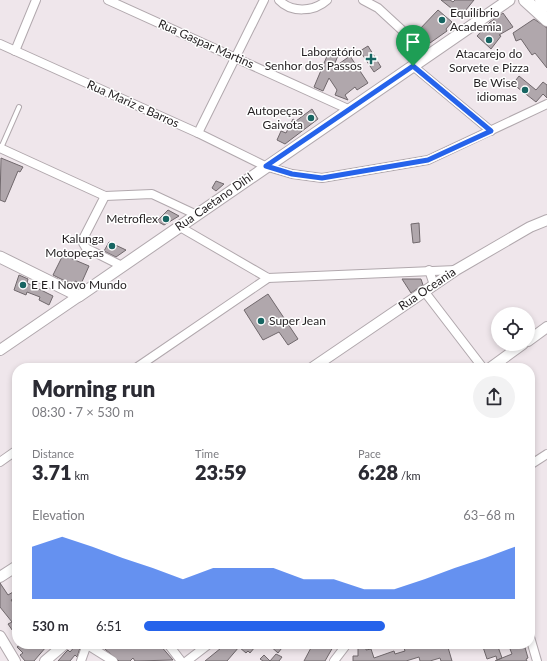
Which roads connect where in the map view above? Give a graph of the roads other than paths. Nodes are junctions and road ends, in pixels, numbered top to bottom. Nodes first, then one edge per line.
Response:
1 (36, 0) edge
2 (108, 0) edge
3 (264, 0) edge
4 (279, 0) edge
5 (327, 0) edge
6 (363, 0) edge
7 (509, 0) edge
8 (525, 0) edge
9 (541, 0) edge
10 (547, 6) edge
11 (547, 20) edge
12 (0, 44) edge
13 (15, 51) junction
14 (428, 55) junction
15 (235, 57) junction
16 (413, 66) junction
17 (547, 104) edge
18 (19, 107) dead end
19 (348, 109) junction
20 (491, 131) junction
21 (198, 133) junction
22 (0, 149) edge
23 (266, 166) junction
24 (105, 196) junction
25 (197, 215) junction
26 (547, 220) edge
27 (180, 227) junction
28 (0, 258) edge
29 (122, 266) junction
30 (429, 270) junction
31 (456, 270) junction
32 (268, 278) junction
33 (434, 285) junction
34 (424, 291) junction
35 (79, 296) junction
36 (546, 330) edge
37 (535, 337) edge
38 (2, 347) edge
39 (513, 351) edge
40 (143, 363) edge
41 (319, 363) edge
42 (479, 363) edge
43 (497, 363) edge
44 (12, 454) edge
45 (547, 454) edge
46 (0, 462) edge
47 (535, 462) edge
48 (12, 569) edge
49 (0, 577) edge
50 (1, 639) edge
51 (59, 649) edge
52 (85, 649) edge
53 (95, 649) edge
54 (172, 649) edge
55 (203, 649) edge
56 (343, 649) edge
57 (534, 649) edge
58 (15, 661) edge
59 (45, 661) edge
60 (81, 661) edge
61 (113, 661) edge
62 (181, 661) edge
63 (187, 661) edge
64 (334, 661) edge
65 (537, 661) edge

1 - 13 street
2 - 15 street, Rua Gaspar Martins
3 - 15 street
4 - 5 street
6 - 14 street
7 - 14 main road, Rua Caetano Dihl
8 - 11 main road
9 - 10 main road
12 - 13 street, Rua Mariz e Barros
13 - 21 street, Rua Mariz e Barros
14 - 16 main road, Rua Caetano Dihl
15 - 19 street, Rua Gaspar Martins
15 - 21 street
16 - 19 main road, Rua Caetano Dihl
16 - 20 street
17 - 20 street, Rua Mariz e Barros
18 - 22 lane
19 - 23 main road, Rua Caetano Dihl
20 - 23 street, Rua Mariz e Barros
21 - 23 street, Rua Mariz e Barros
22 - 24 street
23 - 25 main road, Rua Caetano Dihl
24 - 25 street
24 - 29 street
25 - 27 main road, Rua Caetano Dihl
26 - 31 street, Rua Oceania
27 - 29 main road, Rua Caetano Dihl
27 - 32 street
28 - 35 main road
29 - 35 main road, Rua Caetano Dihl
30 - 31 street
30 - 32 street
30 - 33 street
31 - 33 street, Rua Oceania
32 - 40 street
33 - 34 street, Rua Oceania
34 - 41 street, Rua Oceania
34 - 42 street
35 - 38 street, Rua Caetano Dihl
36 - 37 street
39 - 43 street
44 - 46 street
45 - 47 street
48 - 49 street
50 - 58 street
51 - 59 street
52 - 60 street
53 - 61 street
54 - 62 street
55 - 63 street
56 - 64 street
57 - 65 street

